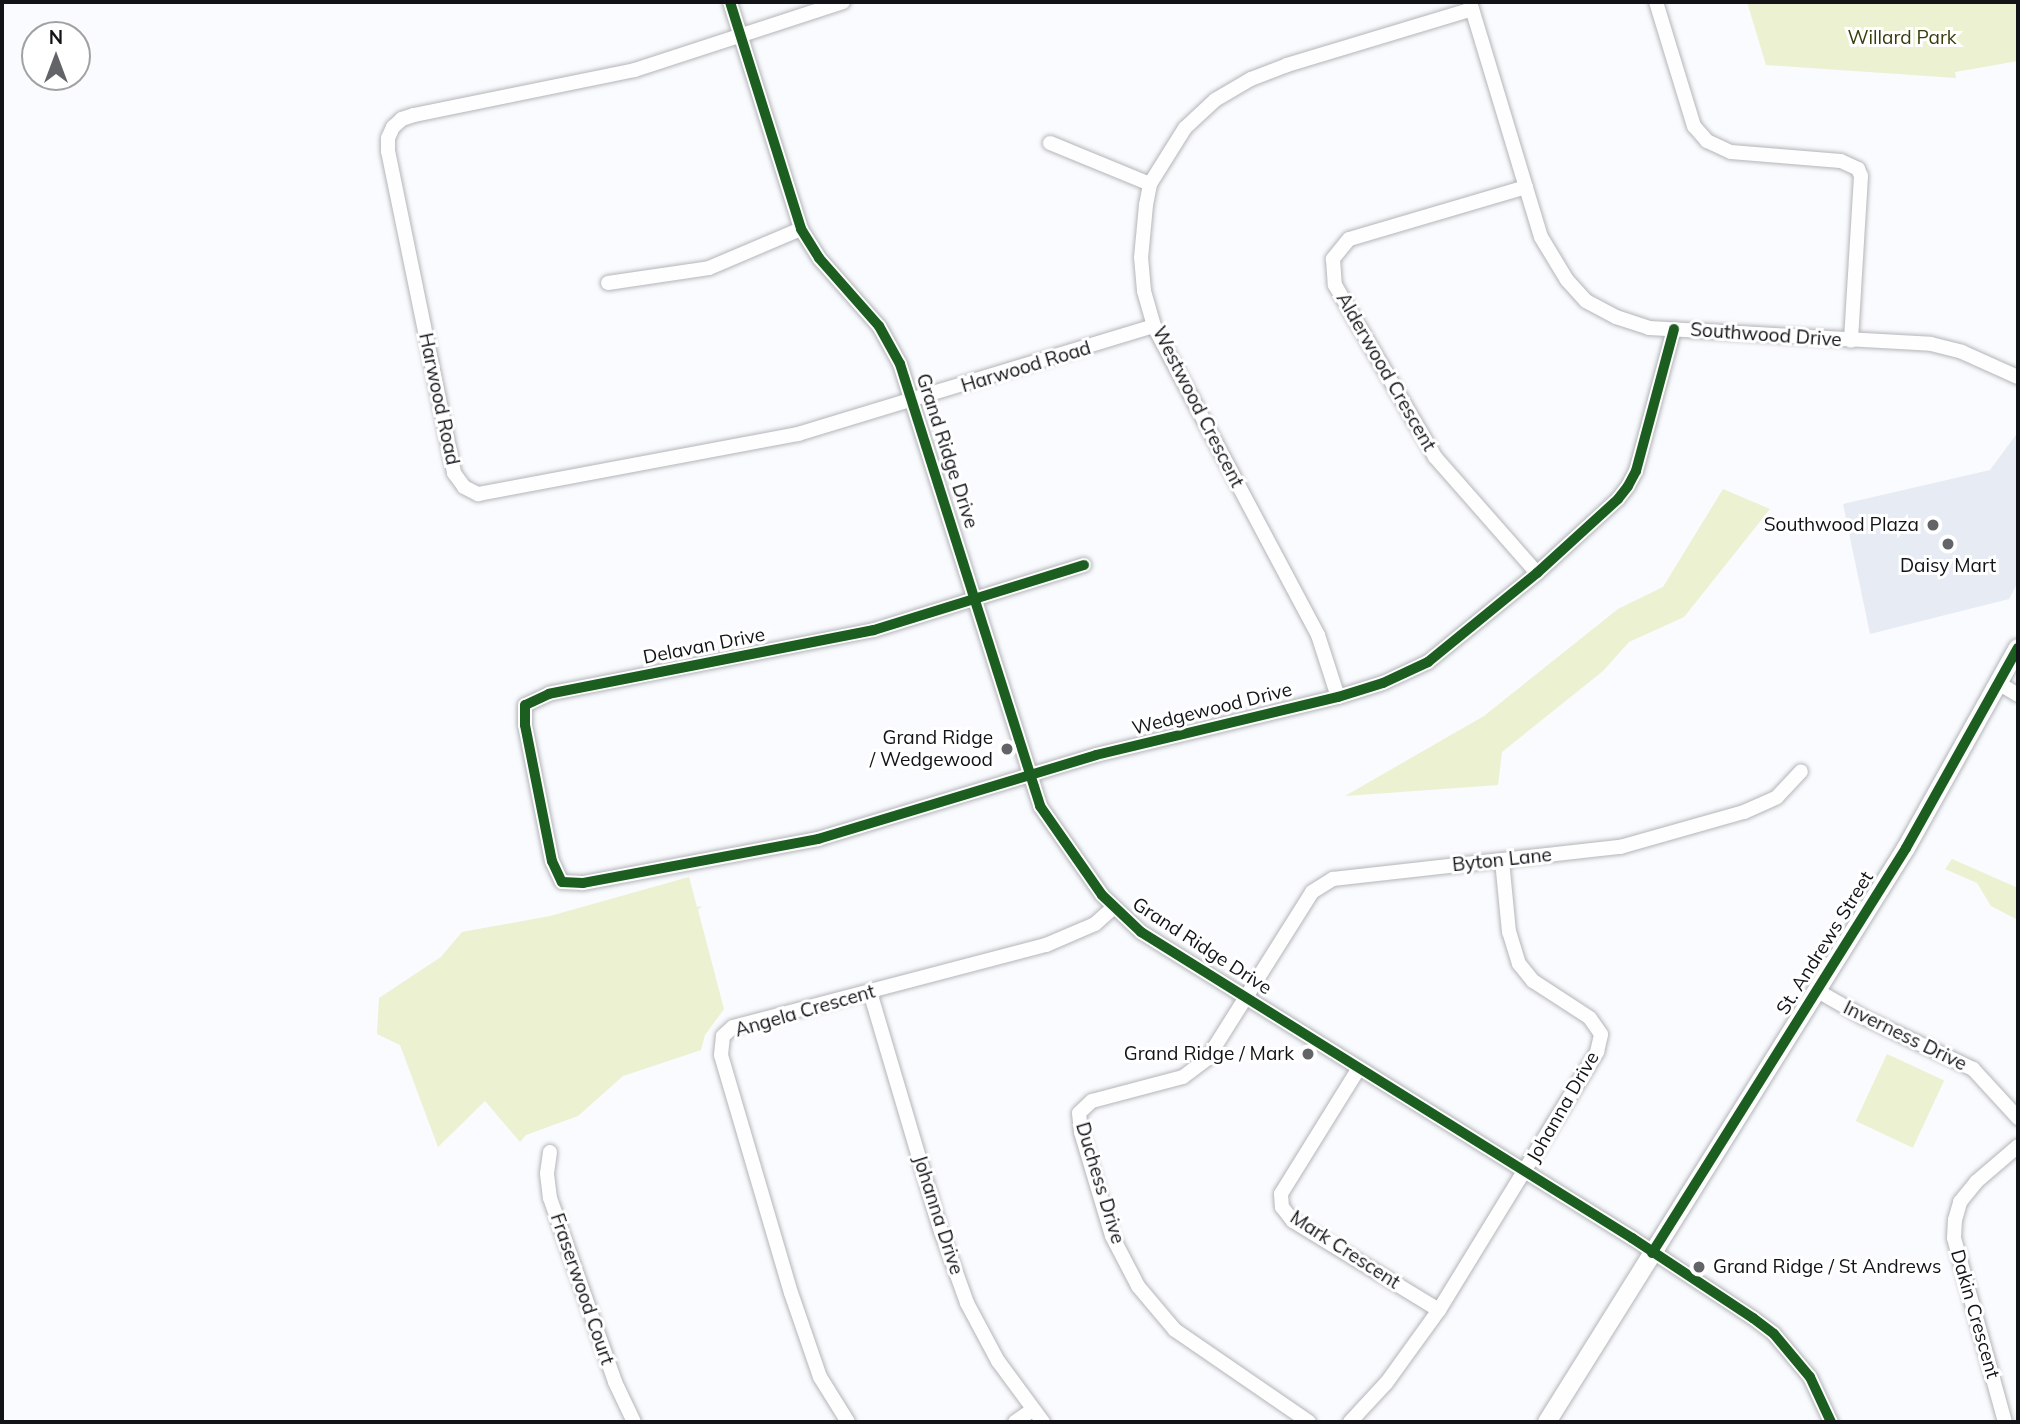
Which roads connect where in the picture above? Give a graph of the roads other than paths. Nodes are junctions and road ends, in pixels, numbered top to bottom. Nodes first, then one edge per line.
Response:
1 (730, 2) edge
2 (843, 2) edge
3 (1656, 2) edge
4 (1471, 5) edge
5 (740, 35) junction
6 (1050, 143) dead end
7 (1150, 184) junction
8 (1526, 187) junction
9 (801, 229) junction
10 (608, 283) dead end
11 (1154, 326) junction
12 (1674, 330) junction
13 (1851, 341) junction
14 (2018, 377) edge
15 (914, 401) junction
16 (1084, 565) dead end
17 (1537, 573) junction
18 (975, 600) junction
19 (2018, 648) edge
20 (2000, 684) junction
21 (2018, 695) edge
22 (1338, 697) junction
23 (1801, 771) dead end
24 (1030, 775) junction
25 (1502, 860) junction
26 (583, 883) joint
27 (1114, 908) junction
28 (1816, 990) junction
29 (870, 992) junction
30 (1246, 998) junction
31 (1359, 1068) junction
32 (2018, 1118) edge
33 (2018, 1146) edge
34 (550, 1152) dead end
35 (1525, 1171) junction
36 (1652, 1253) junction
37 (1440, 1310) junction
38 (1032, 1410) junction
39 (634, 1422) edge
40 (848, 1422) edge
41 (1015, 1422) edge
42 (1043, 1422) edge
43 (1309, 1422) edge
44 (1350, 1422) edge
45 (1547, 1422) edge
46 (1831, 1422) edge
47 (2005, 1422) edge

1 - 5 street, Grand Ridge Drive
2 - 5 street
3 - 13 street
4 - 7 street, Westwood Crescent
4 - 8 street, Southwood Drive
5 - 9 street, Grand Ridge Drive
5 - 15 street, Harwood Road
6 - 7 street
7 - 11 street, Westwood Crescent
8 - 12 street, Southwood Drive
8 - 17 street, Alderwood Crescent
9 - 10 street
9 - 15 street, Grand Ridge Drive
11 - 15 street, Harwood Road
11 - 22 street, Westwood Crescent
12 - 13 street, Southwood Drive
12 - 17 street, Wedgewood Drive
13 - 14 street, Southwood Drive
15 - 18 street, Grand Ridge Drive
16 - 18 street, Delavan Drive
17 - 22 street, Wedgewood Drive
18 - 24 street, Grand Ridge Drive
18 - 26 street, Delavan Drive
19 - 20 main road, St. Andrews Street
20 - 21 street
20 - 28 main road, St. Andrews Street
22 - 24 street, Wedgewood Drive
23 - 25 street, Byton Lane
24 - 26 street, Wedgewood Drive
24 - 27 street, Grand Ridge Drive
25 - 30 street, Byton Lane
25 - 35 street, Johanna Drive
27 - 29 street, Angela Crescent
27 - 30 street, Grand Ridge Drive
28 - 32 street, Inverness Drive
28 - 36 main road, St. Andrews Street
29 - 38 street, Johanna Drive
29 - 40 street, Angela Crescent
30 - 31 street, Grand Ridge Drive
30 - 43 street, Duchess Drive
31 - 35 street, Grand Ridge Drive
31 - 37 street, Mark Crescent
33 - 47 street, Dakin Crescent
34 - 39 street, Fraserwood Court
35 - 36 street, Grand Ridge Drive
35 - 37 street, Johanna Drive
36 - 45 main road, St. Andrews Street
36 - 46 street, Grand Ridge Drive
37 - 44 street, Johanna Drive
38 - 41 street
38 - 42 street, Johanna Drive

